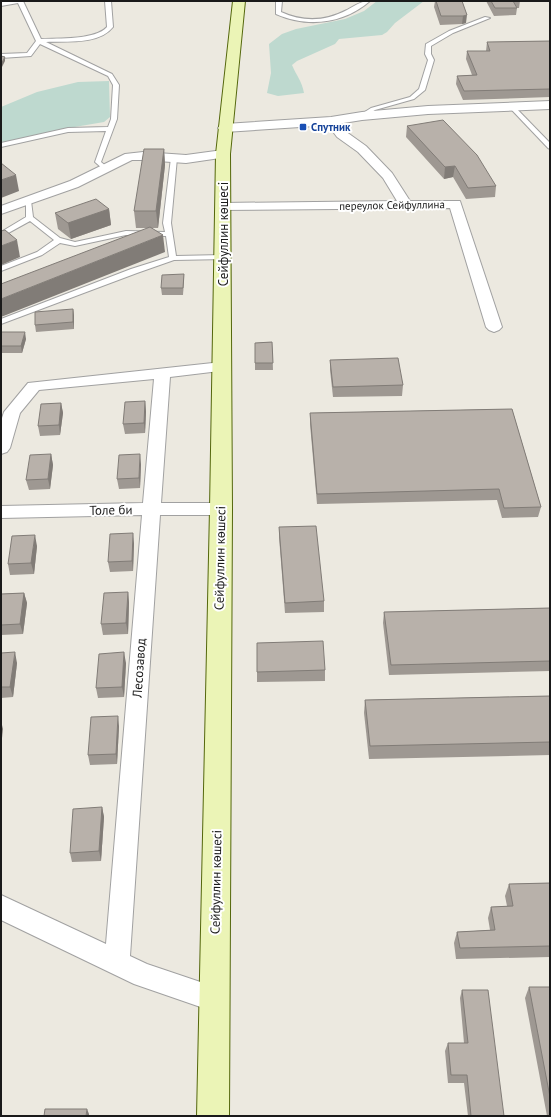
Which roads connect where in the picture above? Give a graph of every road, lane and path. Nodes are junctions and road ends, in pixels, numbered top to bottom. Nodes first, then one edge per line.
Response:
1 (20, 1) edge
2 (108, 1) edge
3 (239, 1) edge
4 (279, 1) edge
5 (367, 1) edge
6 (1, 4) edge
7 (487, 18) dead end
8 (39, 41) junction
9 (1, 56) edge
10 (550, 105) edge
11 (511, 106) junction
12 (362, 116) junction
13 (331, 122) junction
14 (225, 128) junction
15 (110, 130) junction
16 (1, 145) edge
17 (550, 148) edge
18 (223, 154) junction
19 (174, 158) junction
20 (105, 168) junction
21 (28, 201) junction
22 (406, 205) junction
23 (223, 207) junction
24 (1, 210) edge
25 (30, 218) junction
26 (169, 234) junction
27 (1, 235) edge
28 (58, 240) junction
29 (223, 257) junction
30 (173, 258) junction
31 (1, 269) edge
32 (1, 322) edge
33 (494, 328) dead end
34 (222, 367) junction
35 (162, 373) junction
36 (1, 448) edge
37 (150, 509) junction
38 (221, 509) junction
39 (1, 512) edge
40 (1, 907) edge
41 (117, 963) junction
42 (215, 999) junction
43 (213, 1116) edge

1 - 6 lane
1 - 8 lane
2 - 8 lane
3 - 14 main road, Сейфуллин көшесі
4 - 5 lane
7 - 12 lane
8 - 9 lane
8 - 15 lane
10 - 11 street
11 - 12 street
11 - 17 lane
12 - 13 street
13 - 14 street
13 - 22 street
14 - 18 main road, Сейфуллин көшесі
15 - 16 lane
15 - 20 lane
18 - 19 street
18 - 23 main road, Сейфуллин көшесі
19 - 20 street
19 - 26 lane
20 - 21 street
21 - 24 street
21 - 25 lane
22 - 23 street, переулок Сейфуллина
22 - 33 street, переулок Сейфуллина
23 - 29 main road, Сейфуллин көшесі
25 - 27 lane
25 - 28 lane
26 - 28 lane
26 - 30 lane
28 - 31 lane
29 - 30 lane
29 - 34 main road, Сейфуллин көшесі
30 - 32 lane
34 - 35 street
34 - 38 main road, Сейфуллин көшесі
35 - 36 street
35 - 37 street, Лесозавод
37 - 38 street, Толе би
37 - 39 street, Толе би
37 - 41 street, Лесозавод
38 - 42 main road, Сейфуллин көшесі
40 - 41 street
41 - 42 street
42 - 43 main road, Сейфуллин көшесі

